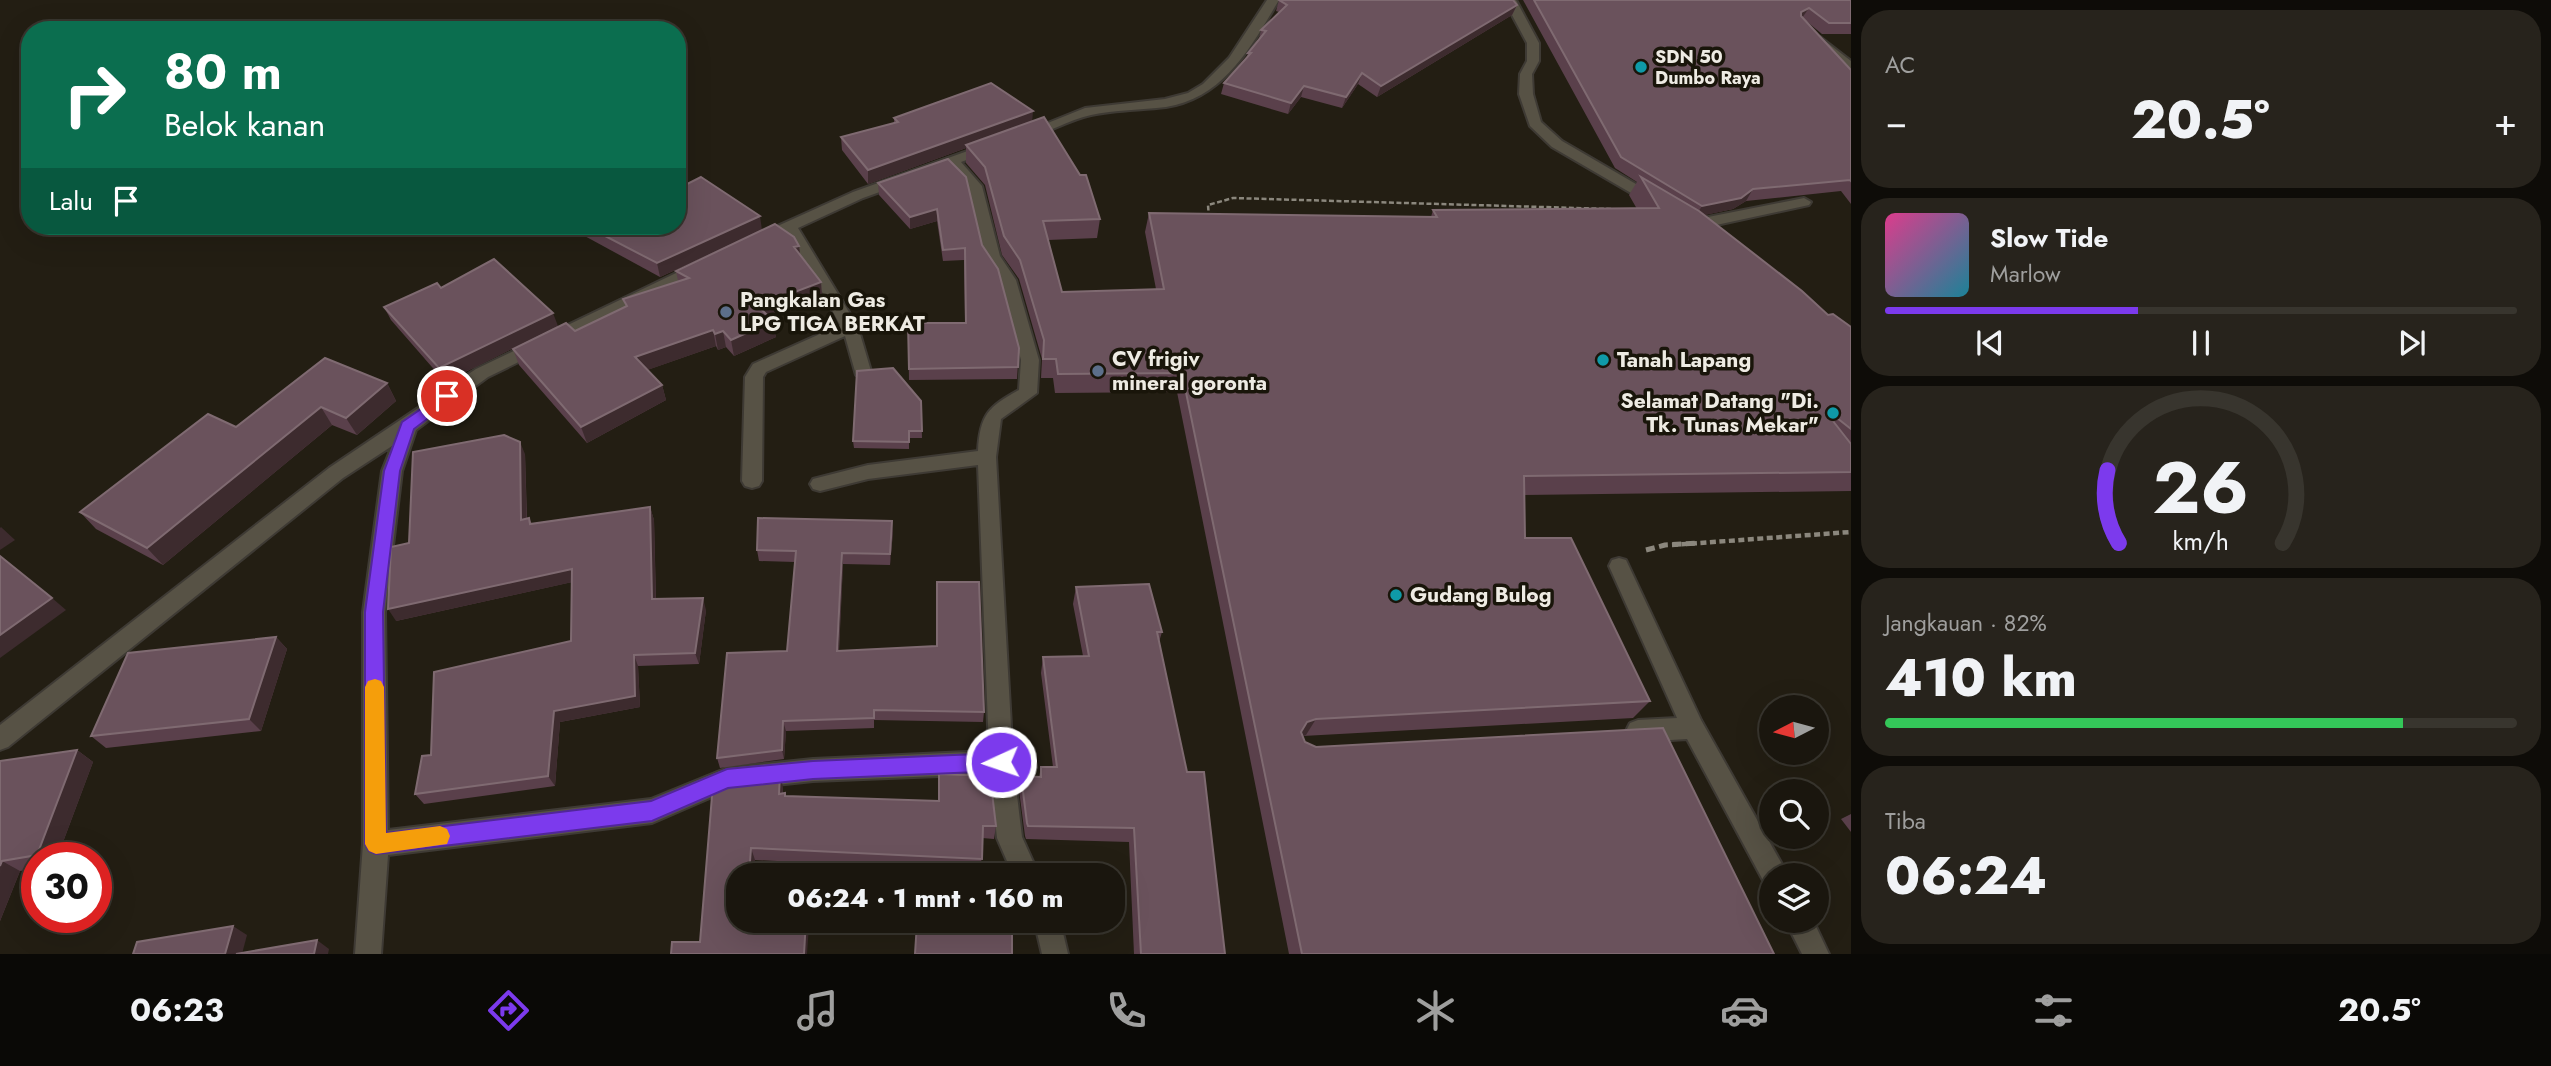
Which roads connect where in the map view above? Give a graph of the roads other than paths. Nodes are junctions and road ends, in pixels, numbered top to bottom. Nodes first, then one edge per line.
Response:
1 (1273, 0) edge
2 (1510, 0) edge
3 (1811, 33) edge
4 (1851, 68) edge
5 (952, 161) junction
6 (1804, 202) edge
7 (1693, 225) junction
8 (789, 226) junction
9 (1711, 239) edge
10 (743, 247) edge
11 (718, 258) edge
12 (850, 327) junction
13 (862, 370) edge
14 (408, 426) junction
15 (987, 457) junction
16 (752, 481) dead end
17 (820, 484) dead end
18 (1619, 566) road end
19 (1693, 728) junction
20 (1610, 733) edge
21 (0, 738) edge
22 (1001, 762) junction
23 (376, 844) junction
24 (1021, 863) edge
25 (1767, 863) edge
26 (1050, 933) edge
27 (1805, 933) edge
28 (368, 954) edge
29 (1055, 954) edge
30 (1816, 954) edge

1 - 5 street
2 - 7 street
3 - 4 street
5 - 8 street
5 - 15 street
6 - 7 street
7 - 9 street
8 - 10 street
8 - 12 street
11 - 14 street
12 - 13 street
12 - 16 street
14 - 21 street
14 - 23 street
15 - 17 street
15 - 22 street
18 - 19 street
19 - 20 street
19 - 25 street
22 - 23 street
22 - 24 street
23 - 28 street
26 - 29 street
27 - 30 street

